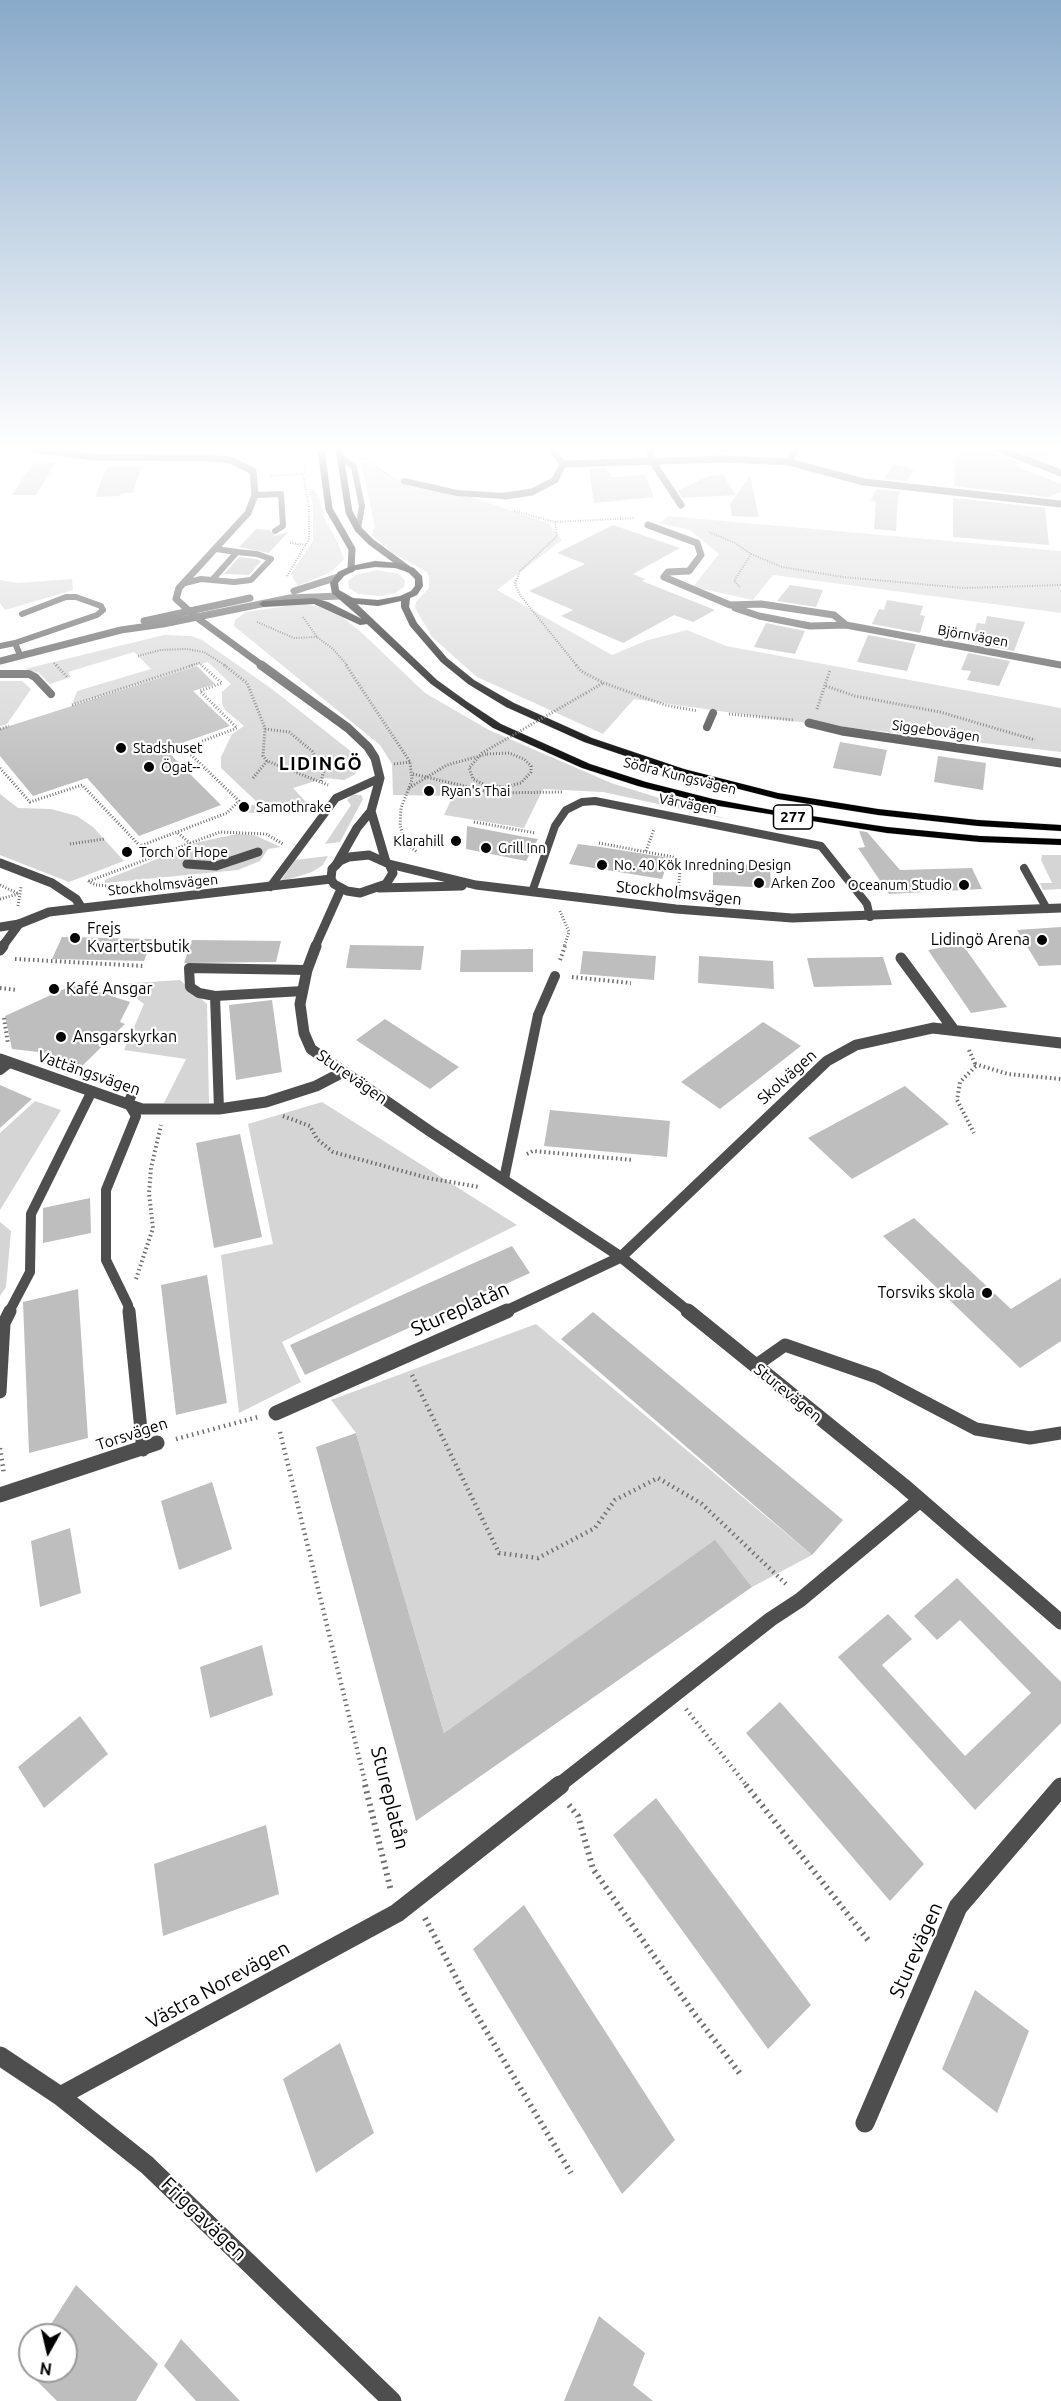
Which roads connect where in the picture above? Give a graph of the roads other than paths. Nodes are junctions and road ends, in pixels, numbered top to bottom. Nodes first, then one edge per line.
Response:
1 (205, 561) edge
2 (229, 561) edge
3 (269, 561) edge
4 (351, 561) edge
5 (397, 561) edge
6 (696, 561) edge
7 (351, 569) junction
8 (408, 569) junction
9 (338, 577) junction
10 (213, 579) junction
11 (184, 583) junction
12 (343, 597) junction
13 (406, 597) junction
14 (263, 604) junction
15 (730, 605) junction
16 (187, 610) junction
17 (22, 614) dead end
18 (196, 617) junction
19 (846, 625) junction
20 (121, 630) junction
21 (381, 633) junction
22 (15, 643) junction
23 (0, 646) edge
24 (20, 656) junction
25 (0, 661) edge
26 (1061, 664) edge
27 (0, 674) edge
28 (51, 694) dead end
29 (713, 713) road end
30 (809, 723) road end
31 (707, 727) dead end
32 (1061, 763) edge
33 (380, 778) junction
34 (371, 811) junction
35 (1061, 828) edge
36 (1061, 842) edge
37 (258, 852) dead end
38 (0, 863) edge
39 (387, 863) junction
40 (187, 864) dead end
41 (336, 865) junction
42 (1024, 868) dead end
43 (331, 879) junction
44 (476, 885) junction
45 (270, 887) junction
46 (379, 888) junction
47 (341, 889) junction
48 (532, 892) junction
49 (81, 907) junction
50 (1061, 908) edge
51 (1047, 909) junction
52 (870, 916) junction
53 (20, 924) junction
54 (0, 927) edge
55 (0, 950) edge
56 (901, 958) dead end
57 (307, 970) junction
58 (555, 975) road end
59 (303, 991) junction
60 (215, 996) junction
61 (954, 1030) junction
62 (1061, 1043) edge
63 (3, 1064) edge
64 (343, 1072) junction
65 (92, 1091) junction
66 (133, 1092) dead end
67 (128, 1103) junction
68 (219, 1109) junction
69 (504, 1179) junction
70 (621, 1257) junction
71 (755, 1366) junction
72 (0, 1392) edge
73 (276, 1413) road end
74 (1061, 1433) edge
75 (157, 1443) road end
76 (143, 1450) junction
77 (0, 1495) edge
78 (920, 1500) junction
79 (1061, 1622) edge
80 (1061, 1787) edge
81 (0, 2056) edge
82 (60, 2096) junction
83 (865, 2123) dead end
84 (392, 2401) edge

1 - 11 street
2 - 10 lane
3 - 10 lane
4 - 7 main road
5 - 8 main road
6 - 15 street, Björnvägen
7 - 8 main road
7 - 9 main road
8 - 13 main road
9 - 12 main road
9 - 16 street
10 - 11 lane
11 - 16 street
12 - 13 main road
12 - 14 street
12 - 21 main road, Södra Kungsvägen / 277
13 - 35 main road, Södra Kungsvägen / 277
14 - 18 street
14 - 21 main road
15 - 19 street, Björnvägen
15 - 19 street, Björnvägen
16 - 18 street
16 - 20 street
17 - 22 lane
18 - 20 street
18 - 33 street
19 - 26 street, Björnvägen
20 - 24 street
21 - 36 main road, Södra Kungsvägen / 277
22 - 23 lane
22 - 24 lane
24 - 25 street
27 - 28 lane
29 - 31 lane
30 - 32 street, Siggebovägen
33 - 34 street
33 - 45 lane
34 - 39 street
34 - 41 street
37 - 40 street
38 - 49 street
39 - 41 street, Stockholmsvägen
39 - 44 street, Stockholmsvägen
39 - 46 street
41 - 43 street
42 - 51 lane
43 - 45 street, Stockholmsvägen
43 - 47 street
44 - 46 street, Stockholmsvägen
44 - 48 street, Stockholmsvägen
45 - 49 street, Stockholmsvägen
46 - 47 street, Stockholmsvägen
47 - 57 street, Sturevägen
48 - 52 street, Stockholmsvägen
48 - 52 lane, Vårvägen
49 - 53 street, Stockholmsvägen
50 - 51 street, Stockholmsvägen
51 - 52 street, Stockholmsvägen
53 - 54 street, Stockholmsvägen
53 - 55 street
56 - 61 street
57 - 59 street, Sturevägen
57 - 60 lane
58 - 69 lane
59 - 60 lane
59 - 64 street, Sturevägen
60 - 68 lane
61 - 62 street, Skolvägen
61 - 70 street, Skolvägen
63 - 65 street, Vattängsvägen
64 - 68 street, Vattängsvägen
64 - 69 street, Sturevägen
65 - 67 street, Vattängsvägen
65 - 72 lane
66 - 67 lane
67 - 68 street, Vattängsvägen
67 - 76 lane
69 - 70 street, Sturevägen
70 - 71 street, Sturevägen
70 - 73 street, Stureplatån
71 - 74 lane
71 - 78 street, Sturevägen
75 - 76 street, Torsvägen
76 - 77 street, Torsvägen
78 - 79 street, Sturevägen
78 - 82 street, Västra Norevägen
80 - 83 street, Sturevägen
81 - 82 street, Friggavägen
82 - 84 street, Friggavägen

